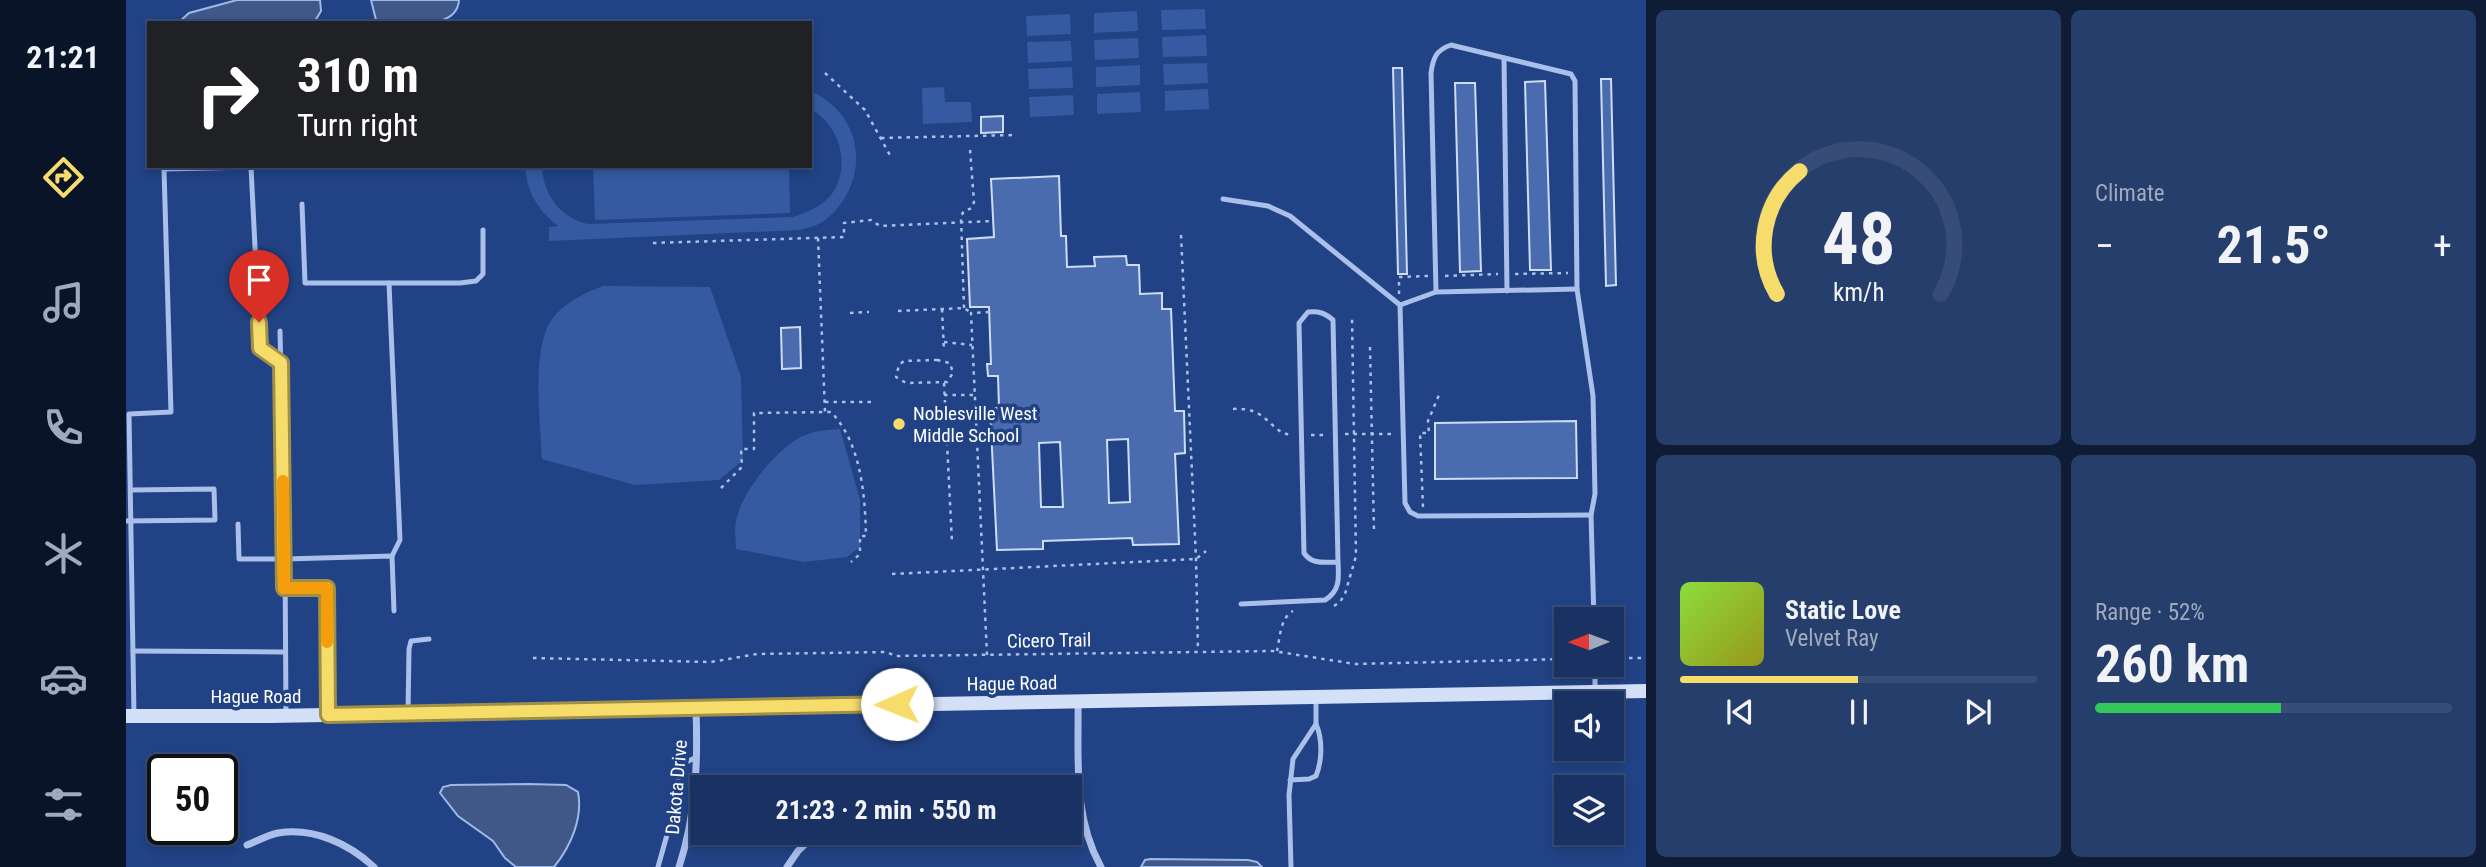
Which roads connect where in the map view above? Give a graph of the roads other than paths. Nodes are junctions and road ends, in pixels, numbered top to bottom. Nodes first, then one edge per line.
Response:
1 (1504, 58) junction
2 (208, 168) edge
3 (251, 168) edge
4 (1223, 200) dead end
5 (302, 204) dead end
6 (484, 230) dead end
7 (389, 284) junction
8 (1577, 289) junction
9 (1507, 291) junction
10 (1436, 292) junction
11 (1400, 305) junction
12 (280, 331) dead end
13 (281, 363) junction
14 (128, 476) edge
15 (131, 490) junction
16 (1591, 515) junction
17 (129, 521) edge
18 (239, 524) dead end
19 (392, 556) junction
20 (285, 558) junction
21 (1338, 562) junction
22 (284, 588) junction
23 (129, 593) edge
24 (1241, 604) dead end
25 (1594, 607) edge
26 (394, 611) dead end
27 (429, 639) dead end
28 (133, 651) junction
29 (285, 652) junction
30 (1624, 691) edge
31 (1646, 691) edge
32 (1554, 693) edge
33 (1316, 697) junction
34 (1078, 701) junction
35 (696, 708) junction
36 (408, 713) junction
37 (328, 715) junction
38 (130, 716) edge
39 (286, 716) junction
40 (1317, 724) junction
41 (696, 757) junction
42 (1290, 780) junction
43 (247, 845) dead end
44 (804, 845) edge
45 (374, 867) edge
46 (658, 867) edge
47 (679, 867) edge
48 (788, 867) edge
49 (1101, 867) edge
50 (1292, 867) edge

1 - 8 lane
1 - 9 lane
1 - 10 lane
2 - 14 lane
3 - 13 lane
4 - 11 lane
5 - 7 lane
6 - 7 lane
7 - 19 lane
8 - 9 lane
8 - 16 lane
9 - 10 lane
10 - 11 lane
11 - 16 lane
12 - 13 lane
13 - 20 lane
14 - 15 lane
15 - 17 lane
15 - 17 lane
16 - 25 lane
17 - 23 lane
18 - 20 lane
19 - 20 lane
19 - 26 lane
20 - 22 lane
21 - 21 lane
21 - 24 lane
22 - 29 lane
22 - 37 lane
23 - 28 lane
27 - 36 lane
28 - 29 lane
28 - 38 lane
29 - 39 lane
30 - 31 main road, Hague Road
32 - 33 main road, Hague Road
33 - 34 main road, Hague Road
33 - 40 lane
34 - 35 main road, Hague Road
34 - 49 street
35 - 36 main road, Hague Road
35 - 41 street, Dakota Drive
36 - 37 main road, Hague Road
37 - 39 main road, Hague Road
38 - 39 main road, Hague Road
40 - 42 lane
40 - 42 lane
41 - 46 lane
41 - 47 street, Dakota Drive
42 - 50 lane
43 - 45 street
44 - 48 street

